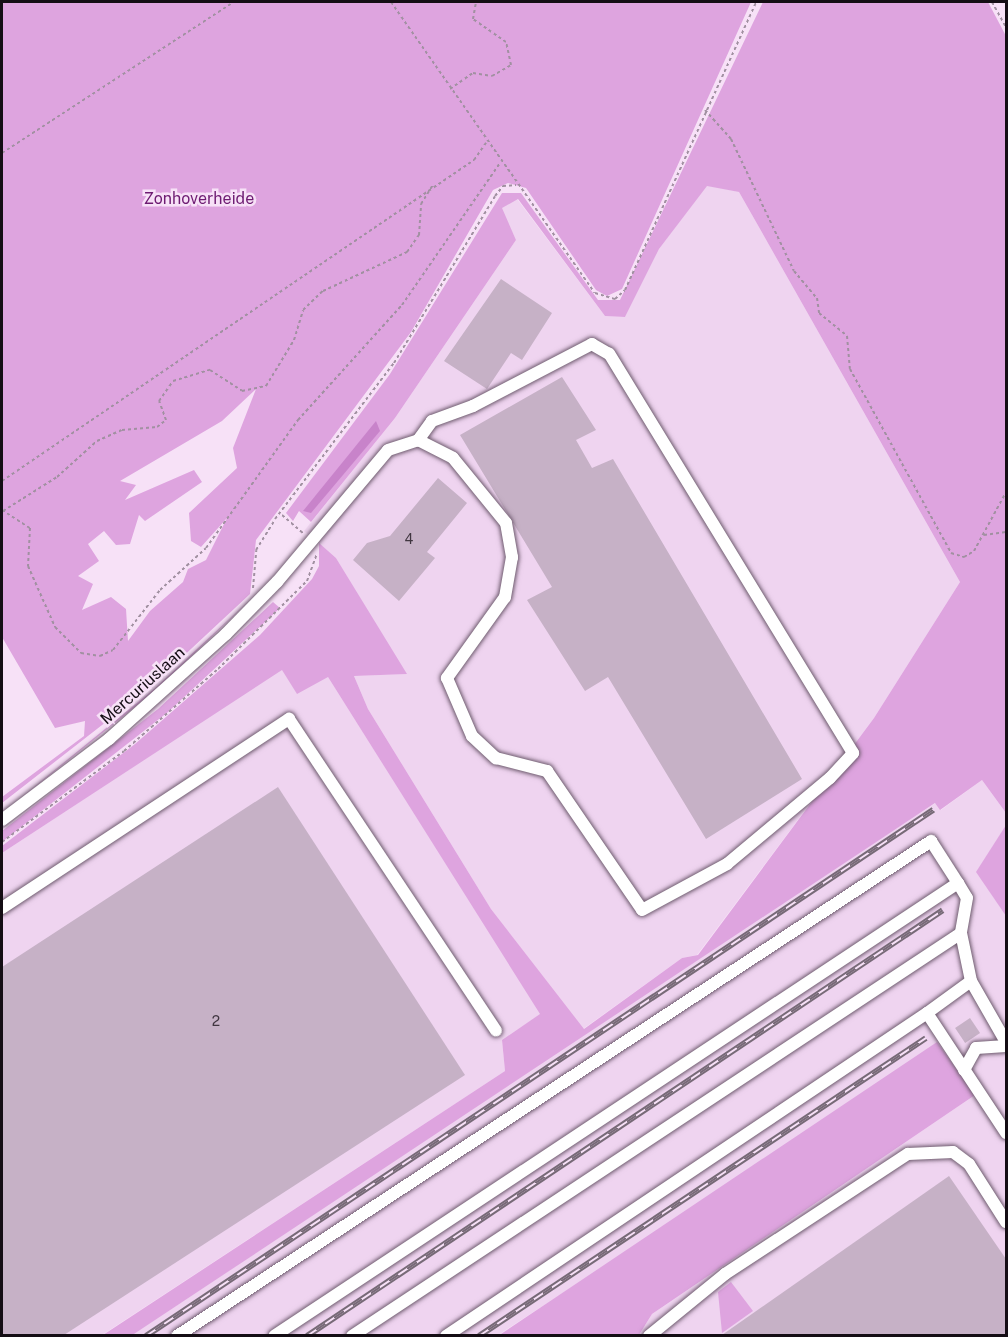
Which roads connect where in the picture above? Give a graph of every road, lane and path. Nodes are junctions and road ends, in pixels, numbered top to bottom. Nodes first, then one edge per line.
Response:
1 (234, 2) edge
2 (391, 2) edge
3 (476, 2) edge
4 (756, 2) edge
5 (992, 2) edge
6 (1006, 27) edge
7 (450, 89) junction
8 (705, 110) junction
9 (486, 143) junction
10 (2, 153) edge
11 (500, 163) junction
12 (433, 185) junction
13 (516, 185) junction
14 (418, 440) junction
15 (2, 481) edge
16 (1006, 492) edge
17 (2, 510) edge
18 (1006, 532) edge
19 (984, 535) junction
20 (252, 594) dead end
21 (2, 820) edge
22 (958, 884) junction
23 (2, 908) edge
24 (961, 933) junction
25 (971, 981) junction
26 (927, 1013) junction
27 (496, 1031) dead end
28 (1006, 1044) edge
29 (964, 1070) junction
30 (1006, 1133) edge
31 (1006, 1222) edge
32 (177, 1335) edge
33 (274, 1335) edge
34 (352, 1335) edge
35 (446, 1335) edge
36 (648, 1335) edge

1 - 10 path
2 - 7 path
3 - 7 path
4 - 8 path
5 - 6 path
7 - 9 path
8 - 13 path
8 - 19 path
9 - 11 path
9 - 12 path
11 - 13 path
11 - 17 path
12 - 15 path
12 - 17 path
13 - 20 path
14 - 14 street
14 - 21 street, Mercuriuslaan
16 - 19 path
18 - 19 path
22 - 24 street
22 - 32 street
22 - 33 street
23 - 27 street
24 - 25 street
24 - 34 street
25 - 26 street
25 - 28 street
26 - 29 street
26 - 35 street
28 - 29 street
29 - 30 street
31 - 36 street

